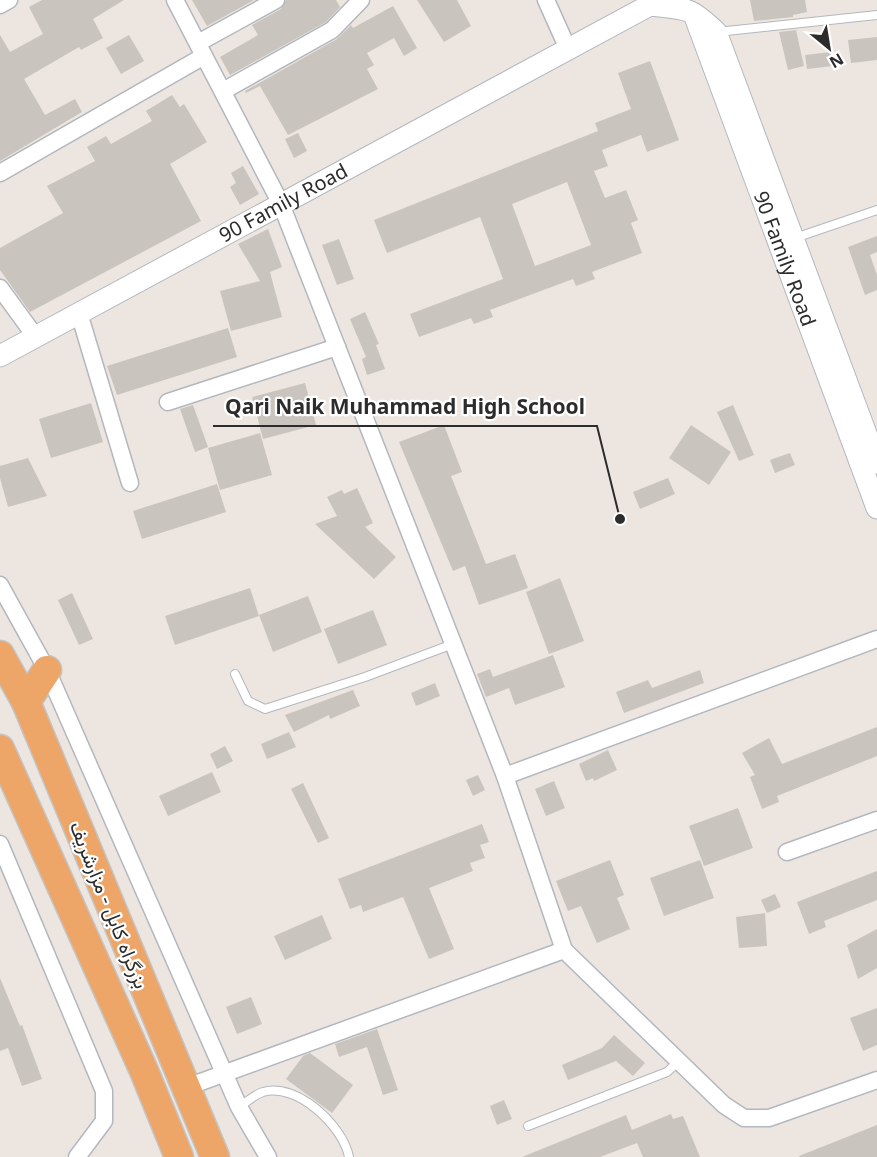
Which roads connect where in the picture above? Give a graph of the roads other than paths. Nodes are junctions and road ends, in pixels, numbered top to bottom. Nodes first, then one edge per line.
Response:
1 (9, 0) edge
2 (175, 0) edge
3 (276, 0) edge
4 (362, 0) edge
5 (546, 0) edge
6 (0, 5) edge
7 (680, 6) edge
8 (877, 15) edge
9 (709, 34) junction
10 (568, 49) junction
11 (201, 50) junction
12 (223, 91) junction
13 (0, 173) edge
14 (281, 204) junction
15 (877, 210) edge
16 (786, 242) junction
17 (0, 288) edge
18 (79, 313) junction
19 (35, 336) junction
20 (337, 347) junction
21 (0, 356) edge
22 (168, 402) dead end
23 (877, 463) edge
24 (130, 483) dead end
25 (877, 508) edge
26 (0, 585) edge
27 (877, 639) edge
28 (453, 644) junction
29 (0, 655) edge
30 (47, 670) junction
31 (235, 674) dead end
32 (26, 702) junction
33 (2, 757) edge
34 (505, 776) junction
35 (877, 820) edge
36 (0, 844) edge
37 (786, 852) dead end
38 (564, 950) junction
39 (679, 1061) junction
40 (224, 1074) junction
41 (877, 1080) edge
42 (187, 1087) junction
43 (239, 1107) junction
44 (528, 1126) dead end
45 (77, 1157) edge
46 (179, 1157) edge
47 (215, 1157) edge
48 (268, 1157) edge
49 (349, 1157) edge

1 - 6 street
2 - 11 street
3 - 11 street
4 - 12 street
5 - 10 street
7 - 9 street, 90 Family Road
7 - 10 street, 90 Family Road
8 - 9 lane
9 - 16 street, 90 Family Road
10 - 14 street, 90 Family Road
11 - 12 street
11 - 13 street
12 - 14 street
14 - 18 street, 90 Family Road
14 - 20 street
15 - 16 lane
16 - 23 street, 90 Family Road
16 - 25 street, 90 Family Road
17 - 19 street
18 - 19 street, 90 Family Road
18 - 24 street
19 - 21 street, 90 Family Road
20 - 22 street
20 - 28 street
26 - 30 street
27 - 34 street
28 - 31 lane
28 - 34 street
29 - 32 highway, بزرگراه کابل - مزارشریف
30 - 32 highway
30 - 40 street
32 - 42 highway, بزرگراه کابل - مزارشریف
33 - 46 highway, بزرگراه کابل - مزارشریف
34 - 38 street
35 - 37 street
36 - 45 street
38 - 39 street
38 - 40 street
39 - 41 street
39 - 44 lane
40 - 42 street
40 - 43 street
42 - 47 highway, بزرگراه کابل - مزارشریف
43 - 48 street
43 - 49 lane

